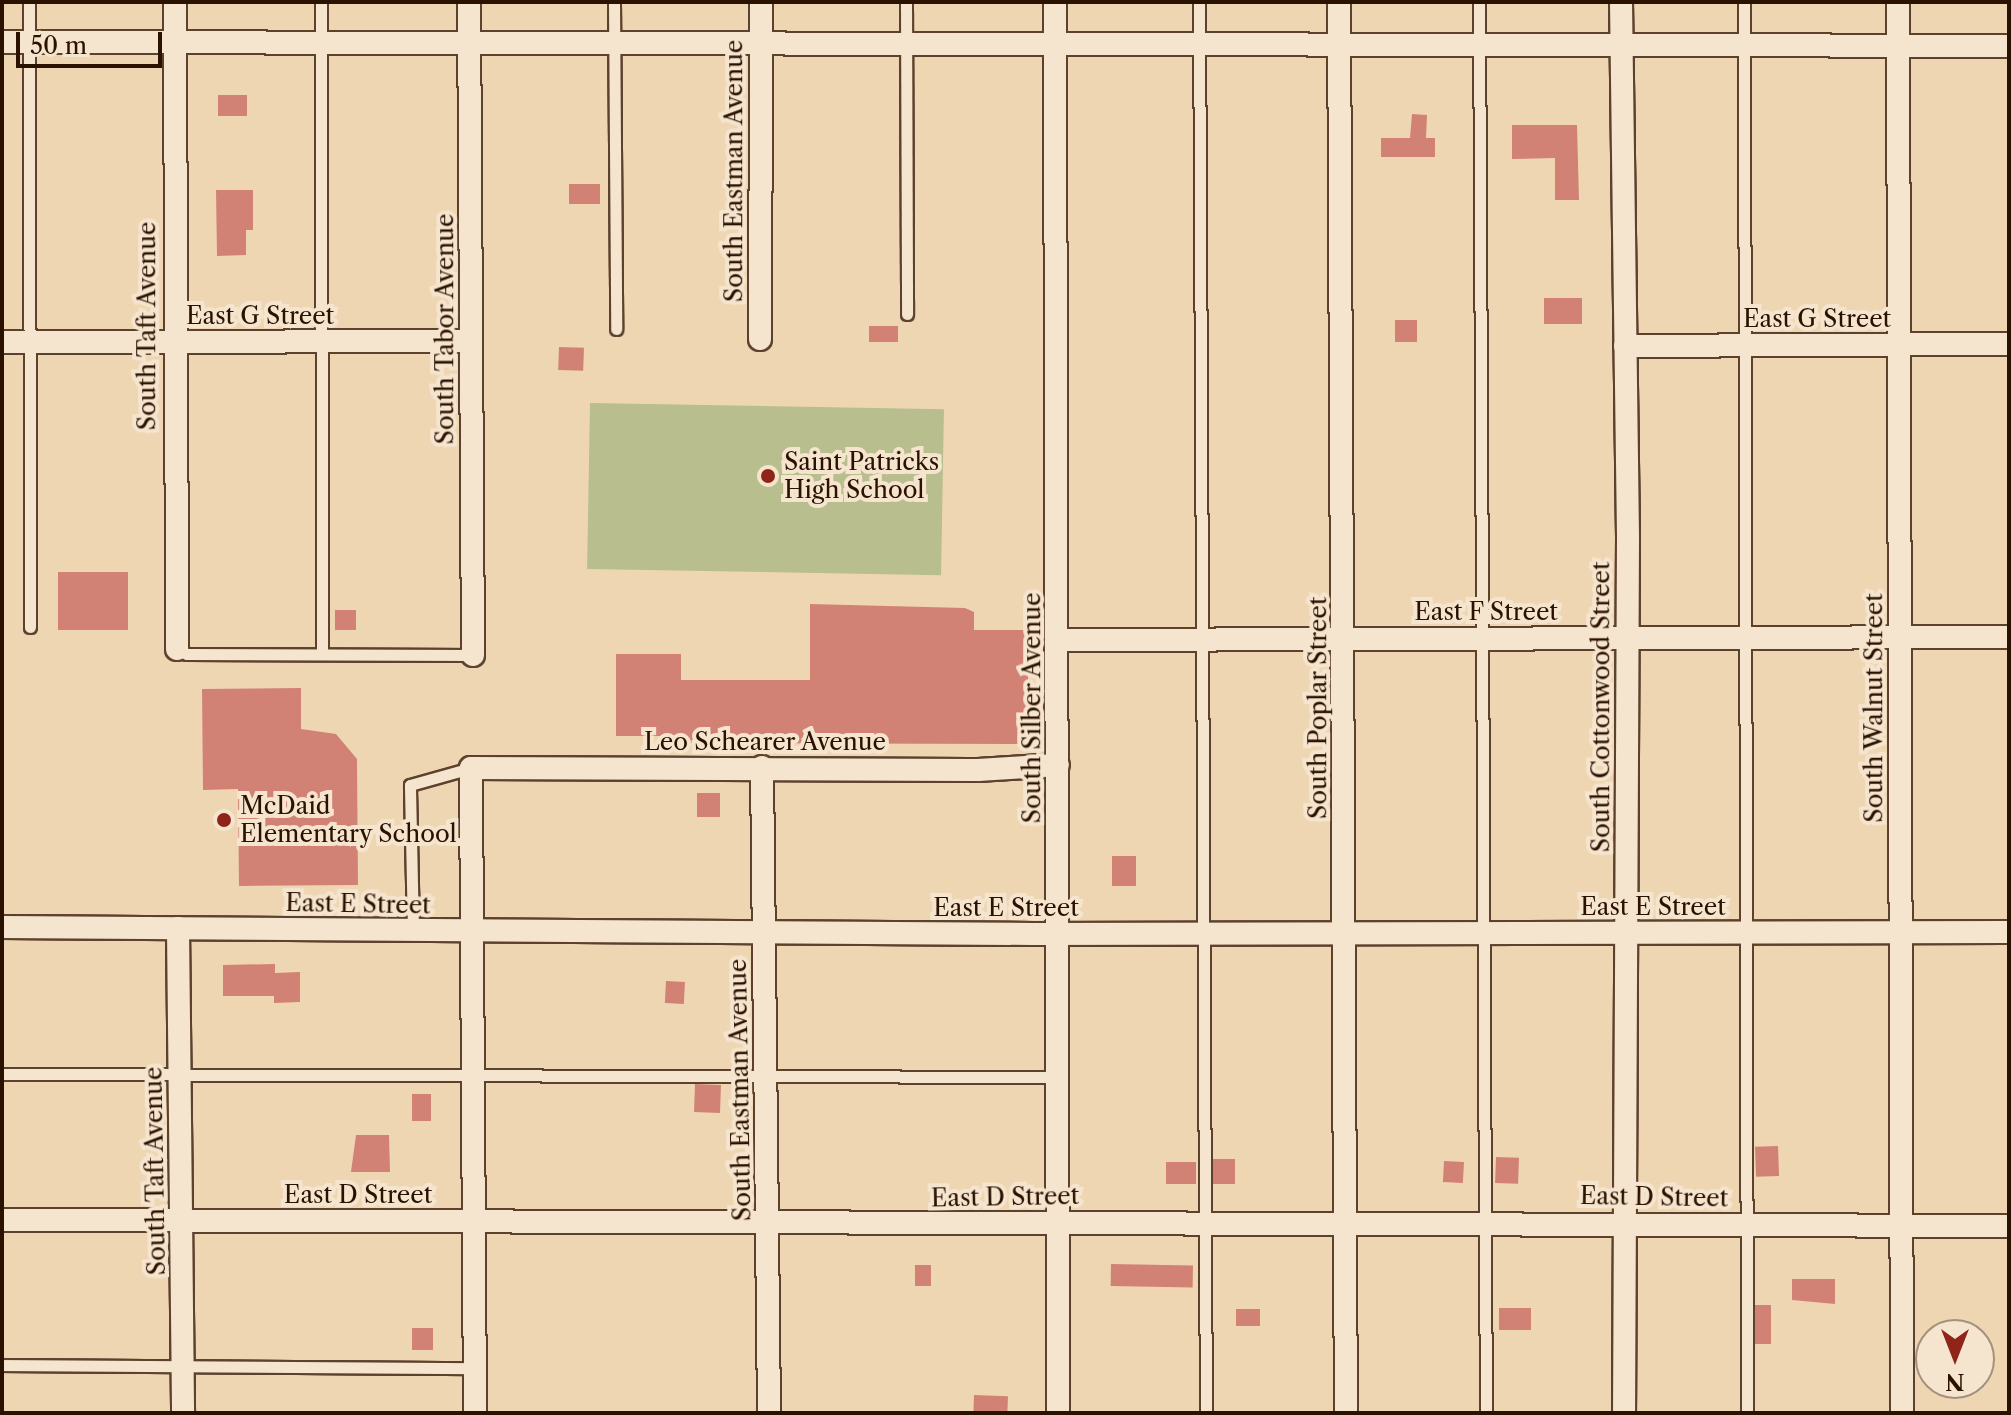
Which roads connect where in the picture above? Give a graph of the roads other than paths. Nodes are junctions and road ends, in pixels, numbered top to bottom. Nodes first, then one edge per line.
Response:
1 (29, 2) edge
2 (175, 2) edge
3 (321, 2) edge
4 (469, 2) edge
5 (614, 2) edge
6 (761, 2) edge
7 (906, 2) edge
8 (1055, 2) edge
9 (1199, 2) edge
10 (1339, 2) edge
11 (1479, 2) edge
12 (1621, 2) edge
13 (1744, 2) edge
14 (1898, 2) edge
15 (2, 42) edge
16 (30, 42) junction
17 (175, 42) junction
18 (321, 43) junction
19 (469, 43) junction
20 (615, 43) junction
21 (761, 44) junction
22 (906, 44) junction
23 (1055, 44) junction
24 (1199, 44) junction
25 (1340, 45) junction
26 (1479, 45) junction
27 (1621, 45) junction
28 (1744, 45) junction
29 (1898, 46) junction
30 (2009, 46) edge
31 (907, 314) dead end
32 (616, 329) dead end
33 (760, 339) dead end
34 (324, 341) junction
35 (471, 341) junction
36 (2, 342) edge
37 (28, 342) junction
38 (172, 342) junction
39 (2009, 344) edge
40 (1899, 345) junction
41 (1625, 346) junction
42 (1745, 346) junction
43 (30, 627) dead end
44 (1899, 637) junction
45 (2009, 637) edge
46 (1481, 638) junction
47 (1627, 638) junction
48 (1746, 638) junction
49 (1200, 639) junction
50 (1344, 639) junction
51 (1058, 640) junction
52 (177, 649) joint
53 (322, 654) junction
54 (473, 655) joint
55 (1058, 765) junction
56 (762, 767) junction
57 (471, 768) junction
58 (2, 927) edge
59 (178, 928) junction
60 (413, 931) junction
61 (473, 931) junction
62 (1747, 932) junction
63 (1901, 932) junction
64 (2009, 932) edge
65 (764, 933) junction
66 (1345, 933) junction
67 (1483, 933) junction
68 (1625, 933) junction
69 (1058, 934) junction
70 (1202, 934) junction
71 (2, 1074) edge
72 (180, 1075) junction
73 (474, 1076) junction
74 (766, 1076) junction
75 (1058, 1077) junction
76 (2, 1220) edge
77 (181, 1220) junction
78 (1205, 1220) junction
79 (1345, 1220) junction
80 (474, 1221) junction
81 (1485, 1221) junction
82 (1058, 1222) junction
83 (1624, 1223) junction
84 (767, 1224) junction
85 (1747, 1224) junction
86 (1902, 1225) junction
87 (2009, 1226) edge
88 (2, 1365) edge
89 (183, 1366) junction
90 (475, 1368) junction
91 (183, 1413) edge
92 (475, 1413) edge
93 (769, 1413) edge
94 (1058, 1413) edge
95 (1206, 1413) edge
96 (1346, 1413) edge
97 (1486, 1413) edge
98 (1624, 1413) edge
99 (1747, 1413) edge
100 (1902, 1413) edge

1 - 16 lane
2 - 17 street, South Taft Avenue
3 - 18 lane
4 - 19 street, South Tabor Avenue
5 - 20 lane
6 - 21 street, South Eastman Avenue
7 - 22 lane
8 - 23 street, South Silber Avenue
9 - 24 lane
10 - 25 street, South Poplar Street
11 - 26 lane
12 - 27 street, South Cottonwood Street
13 - 28 lane
14 - 29 street, South Walnut Street
15 - 16 street
16 - 17 street
16 - 37 lane
17 - 18 street
17 - 38 street, South Taft Avenue
18 - 19 street
18 - 34 lane
19 - 20 street
19 - 35 street, South Tabor Avenue
20 - 21 street
20 - 32 lane
21 - 22 street
21 - 33 street, South Eastman Avenue
22 - 23 street
22 - 31 lane
23 - 24 street
23 - 51 street, South Silber Avenue
24 - 25 street
24 - 49 lane
25 - 26 street
25 - 50 street, South Poplar Street
26 - 27 street
26 - 46 lane
27 - 28 street
27 - 41 street, South Cottonwood Street
28 - 29 street
28 - 42 lane
29 - 30 street
29 - 40 street, South Walnut Street
34 - 35 street, East G Street
34 - 38 street, East G Street
34 - 53 lane
35 - 54 street, South Tabor Avenue
36 - 37 street, East G Street
37 - 38 street, East G Street
37 - 43 lane
38 - 52 street, South Taft Avenue
39 - 40 street, East G Street
40 - 42 street, East G Street
40 - 44 street, South Walnut Street
41 - 42 street, East G Street
41 - 47 street, South Cottonwood Street
42 - 48 lane
44 - 45 street, East F Street
44 - 48 street, East F Street
44 - 63 street, South Walnut Street
46 - 47 street, East F Street
46 - 50 street, East F Street
46 - 67 lane
47 - 48 street, East F Street
47 - 68 street, South Cottonwood Street
48 - 62 lane
49 - 50 street, East F Street
49 - 51 street, East F Street
49 - 70 lane
50 - 66 street, South Poplar Street
51 - 55 street, South Silber Avenue
52 - 53 lane
53 - 54 lane
55 - 56 street, Leo Schearer Avenue
55 - 69 street, South Silber Avenue
56 - 57 street, Leo Schearer Avenue
56 - 65 street, South Eastman Avenue
57 - 60 lane
57 - 61 street
58 - 59 street, East E Street
59 - 60 street, East E Street
59 - 72 street, South Taft Avenue
60 - 61 street, East E Street
61 - 65 street, East E Street
61 - 73 street
62 - 63 street, East E Street
62 - 68 street, East E Street
62 - 85 lane
63 - 64 street, East E Street
63 - 86 street, South Walnut Street
65 - 69 street, East E Street
65 - 74 street, South Eastman Avenue
66 - 67 street, East E Street
66 - 70 street, East E Street
66 - 79 street, South Poplar Street
67 - 68 street, East E Street
67 - 81 lane
68 - 83 street, South Cottonwood Street
69 - 70 street, East E Street
69 - 75 street, South Silber Avenue
70 - 78 lane
71 - 72 lane
72 - 73 lane
72 - 77 street, South Taft Avenue
73 - 74 lane
73 - 80 street
74 - 75 lane
74 - 84 street, South Eastman Avenue
75 - 82 street, South Silber Avenue
76 - 77 street, East D Street
77 - 80 street, East D Street
77 - 89 street, South Taft Avenue
78 - 79 street, East D Street
78 - 82 street, East D Street
78 - 95 lane
79 - 81 street, East D Street
79 - 96 street, South Poplar Street
80 - 84 street, East D Street
80 - 90 street
81 - 83 street, East D Street
81 - 97 lane
82 - 84 street, East D Street
82 - 94 street, South Silber Avenue
83 - 85 street, East D Street
83 - 98 street, South Cottonwood Street
84 - 93 street, South Eastman Avenue
85 - 86 street, East D Street
85 - 99 lane
86 - 87 street, East D Street
86 - 100 street, South Walnut Street
88 - 89 lane
89 - 90 lane
89 - 91 street, South Taft Avenue
90 - 92 street

